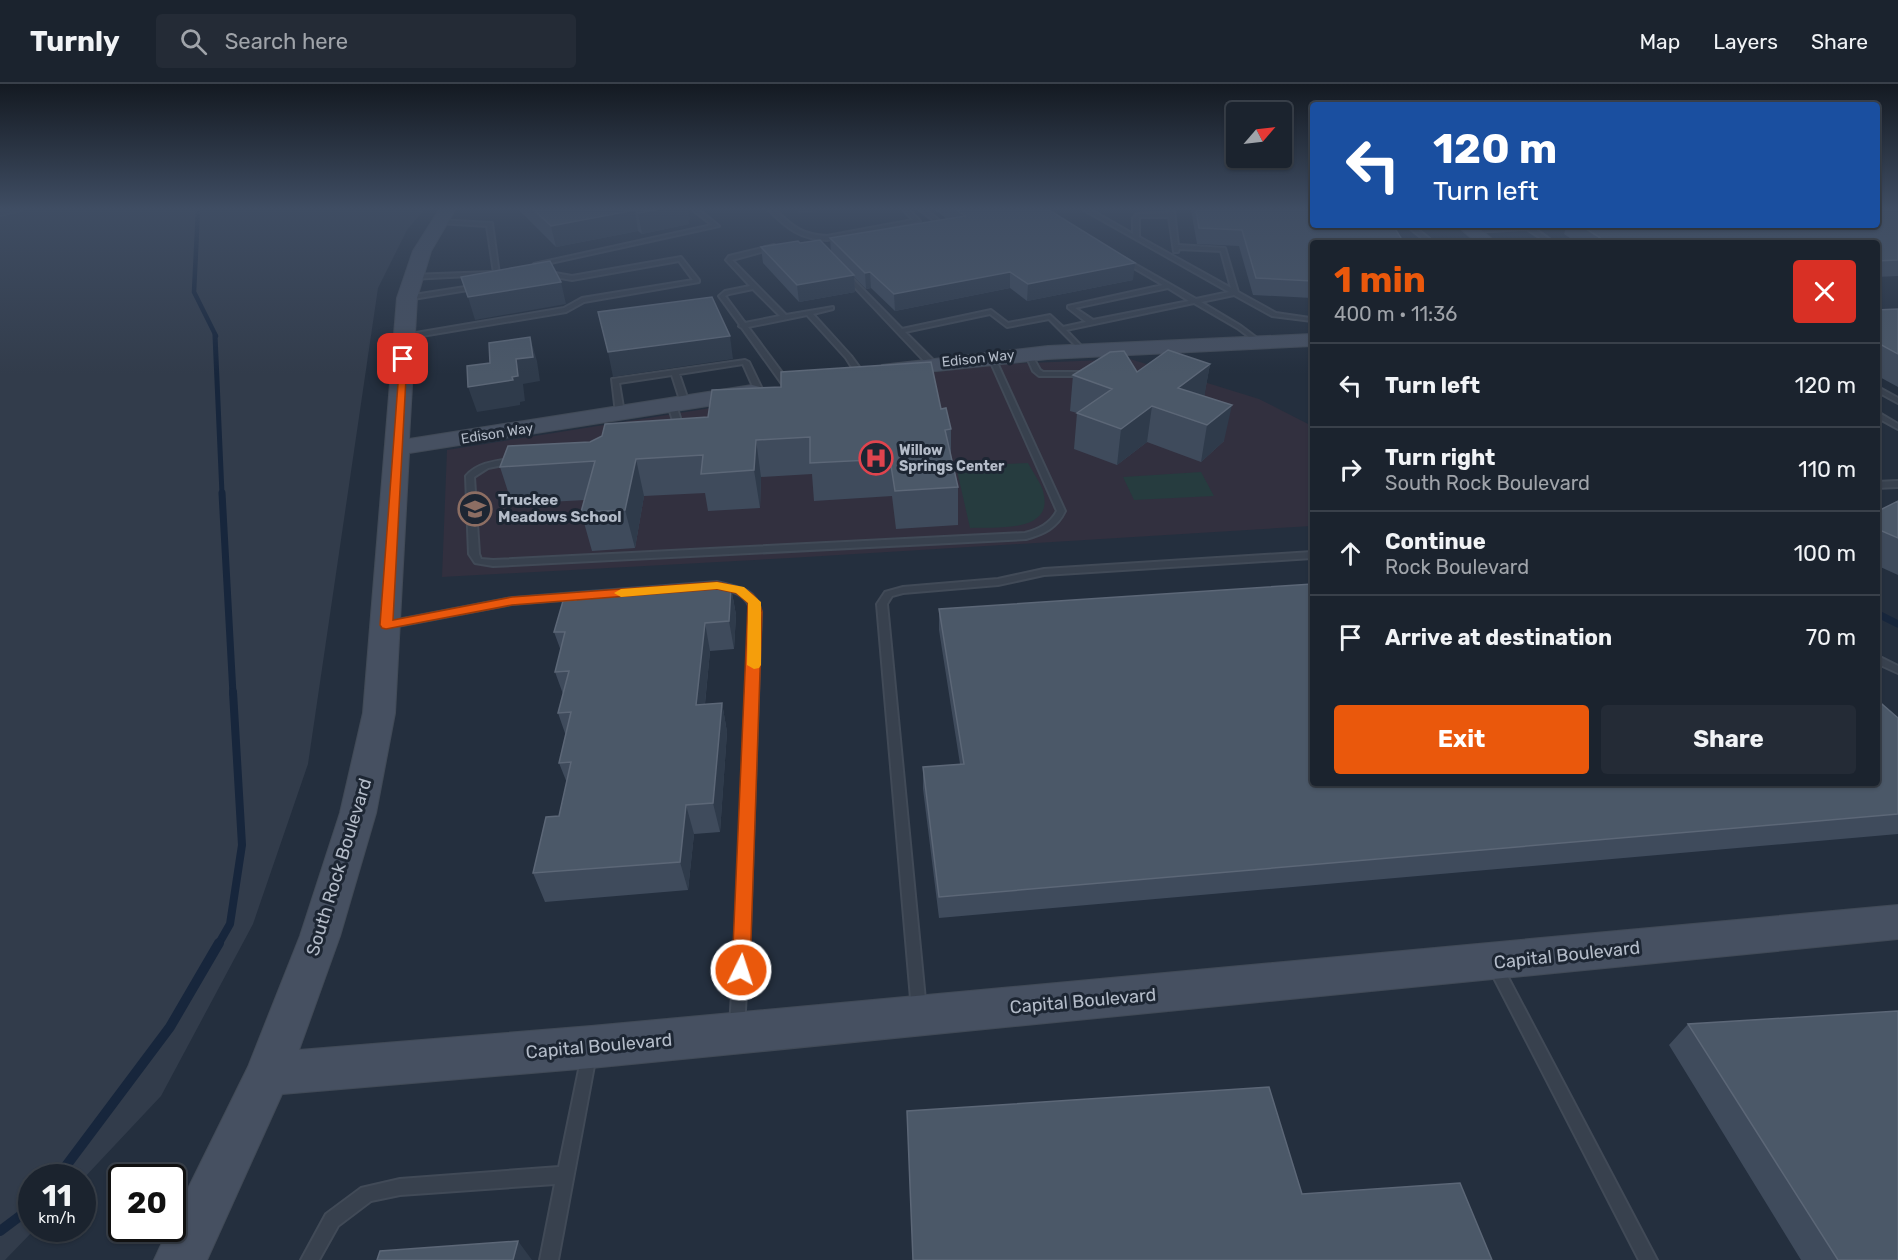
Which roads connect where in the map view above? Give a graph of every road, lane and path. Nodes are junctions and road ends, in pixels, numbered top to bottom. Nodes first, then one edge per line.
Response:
1 (416, 265) edge
2 (496, 265) edge
3 (647, 265) edge
4 (685, 265) edge
5 (734, 265) edge
6 (1134, 265) edge
7 (1185, 265) edge
8 (1227, 265) edge
9 (837, 266) edge
10 (508, 270) edge
11 (497, 273) junction
12 (411, 277) junction
13 (532, 279) edge
14 (488, 286) edge
15 (1168, 286) junction
16 (754, 287) junction
17 (1235, 293) junction
18 (407, 298) junction
19 (1196, 302) junction
20 (831, 308) dead end
21 (808, 312) junction
22 (784, 317) junction
23 (1092, 323) junction
24 (1310, 325) edge
25 (742, 326) junction
26 (1310, 327) edge
27 (1061, 329) junction
28 (900, 331) junction
29 (404, 337) junction
30 (1259, 342) junction
31 (1082, 350) junction
32 (1028, 353) junction
33 (991, 356) junction
34 (931, 363) junction
35 (675, 372) junction
36 (1102, 373) edge
37 (850, 376) joint
38 (799, 385) joint
39 (1880, 390) edge
40 (759, 391) junction
41 (1898, 401) edge
42 (620, 414) junction
43 (681, 414) junction
44 (1880, 416) edge
45 (1898, 427) edge
46 (669, 429) edge
47 (397, 448) junction
48 (519, 459) edge
49 (1898, 484) edge
50 (1880, 485) edge
51 (1310, 555) edge
52 (386, 625) junction
53 (1880, 660) edge
54 (1898, 670) edge
55 (1898, 922) edge
56 (1493, 962) junction
57 (919, 1017) junction
58 (736, 1032) junction
59 (591, 1047) junction
60 (268, 1074) junction
61 (565, 1175) junction
62 (180, 1260) edge
63 (310, 1260) edge
64 (549, 1260) edge
65 (1648, 1260) edge

1 - 12 street, South Rock Boulevard
2 - 11 lane
3 - 13 lane
4 - 29 lane
5 - 16 lane
6 - 15 lane
7 - 17 lane
8 - 17 lane
9 - 28 lane
10 - 11 lane
11 - 12 lane
12 - 18 street, South Rock Boulevard
14 - 18 lane
15 - 19 lane
15 - 23 lane
16 - 22 lane
16 - 25 lane
17 - 19 lane
17 - 24 lane
18 - 29 street, South Rock Boulevard
19 - 23 lane
19 - 30 lane
20 - 21 lane
21 - 22 lane
21 - 37 lane
22 - 25 lane
23 - 27 lane
25 - 38 lane
26 - 30 street, Edison Way
27 - 28 lane
27 - 31 lane
28 - 34 lane
29 - 47 street, South Rock Boulevard
30 - 31 street, Edison Way
31 - 32 street, Edison Way
32 - 33 street, Edison Way
32 - 36 lane
33 - 34 street, Edison Way
33 - 48 lane
34 - 37 street, Edison Way
35 - 40 lane
35 - 42 lane
35 - 43 lane
38 - 40 street, Edison Way
39 - 41 lane
40 - 43 street, Edison Way
42 - 43 street, Edison Way
42 - 47 street, Edison Way
43 - 46 lane
44 - 45 lane
47 - 52 street, South Rock Boulevard
49 - 50 lane
51 - 57 lane
52 - 58 lane
52 - 60 street, South Rock Boulevard
53 - 54 lane
55 - 56 street, Capital Boulevard
56 - 57 street, Capital Boulevard
56 - 65 lane
57 - 58 street, Capital Boulevard
58 - 59 street, Capital Boulevard
59 - 60 street, Capital Boulevard
59 - 61 lane
60 - 62 street, South Rock Boulevard
61 - 63 lane
61 - 64 lane

